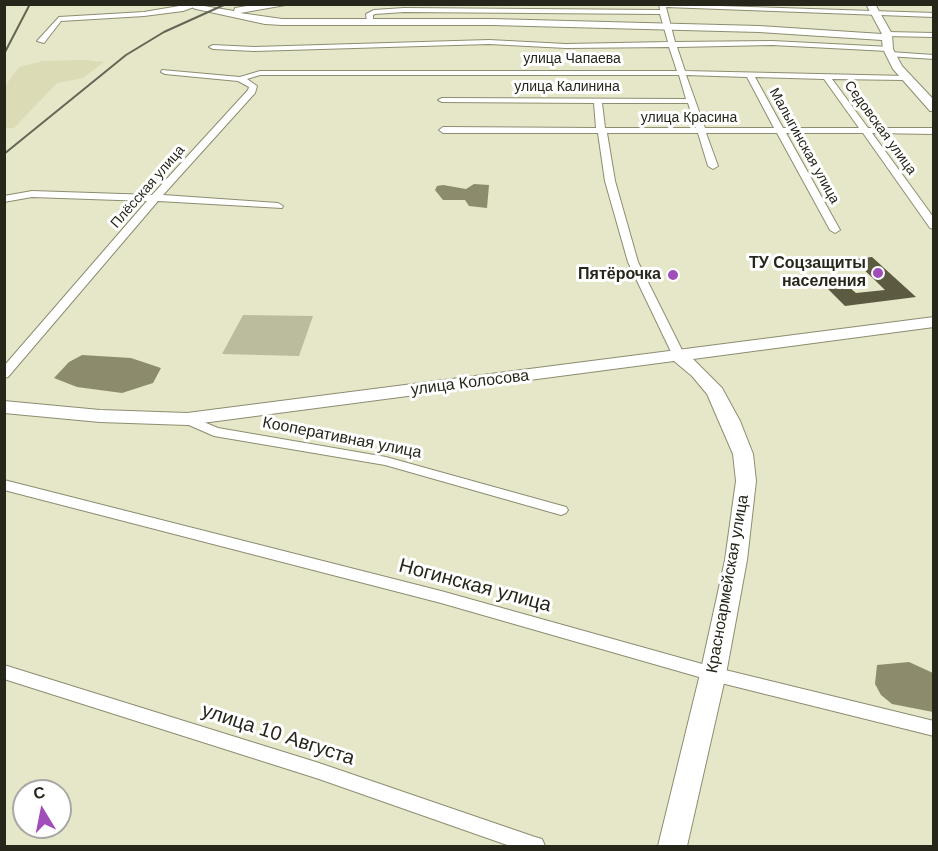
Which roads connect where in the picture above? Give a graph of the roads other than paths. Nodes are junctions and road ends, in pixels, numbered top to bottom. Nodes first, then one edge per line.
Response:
1 (287, 4) edge
2 (197, 5) edge
3 (246, 7) edge
4 (663, 7) edge
5 (873, 9) edge
6 (226, 13) junction
7 (933, 15) edge
8 (370, 22) junction
9 (666, 26) junction
10 (933, 35) edge
11 (41, 41) dead end
12 (672, 43) junction
13 (888, 44) junction
14 (213, 47) dead end
15 (933, 57) edge
16 (165, 72) dead end
17 (681, 73) junction
18 (749, 74) junction
19 (825, 75) junction
20 (904, 78) junction
21 (240, 79) junction
22 (442, 100) dead end
23 (692, 100) junction
24 (598, 101) junction
25 (933, 108) edge
26 (444, 130) dead end
27 (602, 131) junction
28 (701, 131) junction
29 (865, 131) junction
30 (933, 131) edge
31 (781, 132) junction
32 (713, 166) dead end
33 (156, 198) junction
34 (4, 199) edge
35 (278, 206) dead end
36 (933, 226) edge
37 (835, 230) dead end
38 (933, 322) edge
39 (680, 356) junction
40 (4, 374) edge
41 (4, 407) edge
42 (187, 419) junction
43 (4, 485) edge
44 (561, 510) dead end
45 (4, 672) edge
46 (712, 674) junction
47 (933, 729) edge
48 (535, 846) edge
49 (673, 846) edge

1 - 3 street
2 - 6 street
2 - 11 street
3 - 6 street
4 - 5 street
4 - 8 street
4 - 9 street
5 - 7 street
5 - 13 street
6 - 8 street
8 - 9 street
9 - 12 street
9 - 13 street
10 - 13 street
12 - 13 street
12 - 14 street
12 - 17 street
13 - 15 street
13 - 20 street
16 - 21 street
17 - 18 street, улица Чапаева
17 - 21 street, улица Чапаева
17 - 23 street
18 - 19 street, улица Чапаева
18 - 31 street, Малыгинская улица
19 - 20 street, улица Чапаева
19 - 29 street, Седовская улица
20 - 25 street
21 - 33 street, Плёсская улица
22 - 24 street, улица Калинина
23 - 24 street, улица Калинина
23 - 28 street
24 - 27 street, Красноармейская улица
26 - 27 street, улица Красина
27 - 28 street, улица Красина
27 - 39 street, Красноармейская улица
28 - 31 street, улица Красина
28 - 32 street
29 - 30 street, улица Красина
29 - 31 street, улица Красина
29 - 36 street, Седовская улица
31 - 37 street, Малыгинская улица
33 - 34 street
33 - 35 street
33 - 40 street, Плёсская улица
38 - 39 street, улица Колосова
39 - 42 street, улица Колосова
39 - 46 street, Красноармейская улица
41 - 42 street, улица Колосова
42 - 44 street, Кооперативная улица
43 - 46 street, Ногинская улица
45 - 48 street, улица 10 Августа
46 - 47 street, Ногинская улица
46 - 49 street, Красноармейская улица

